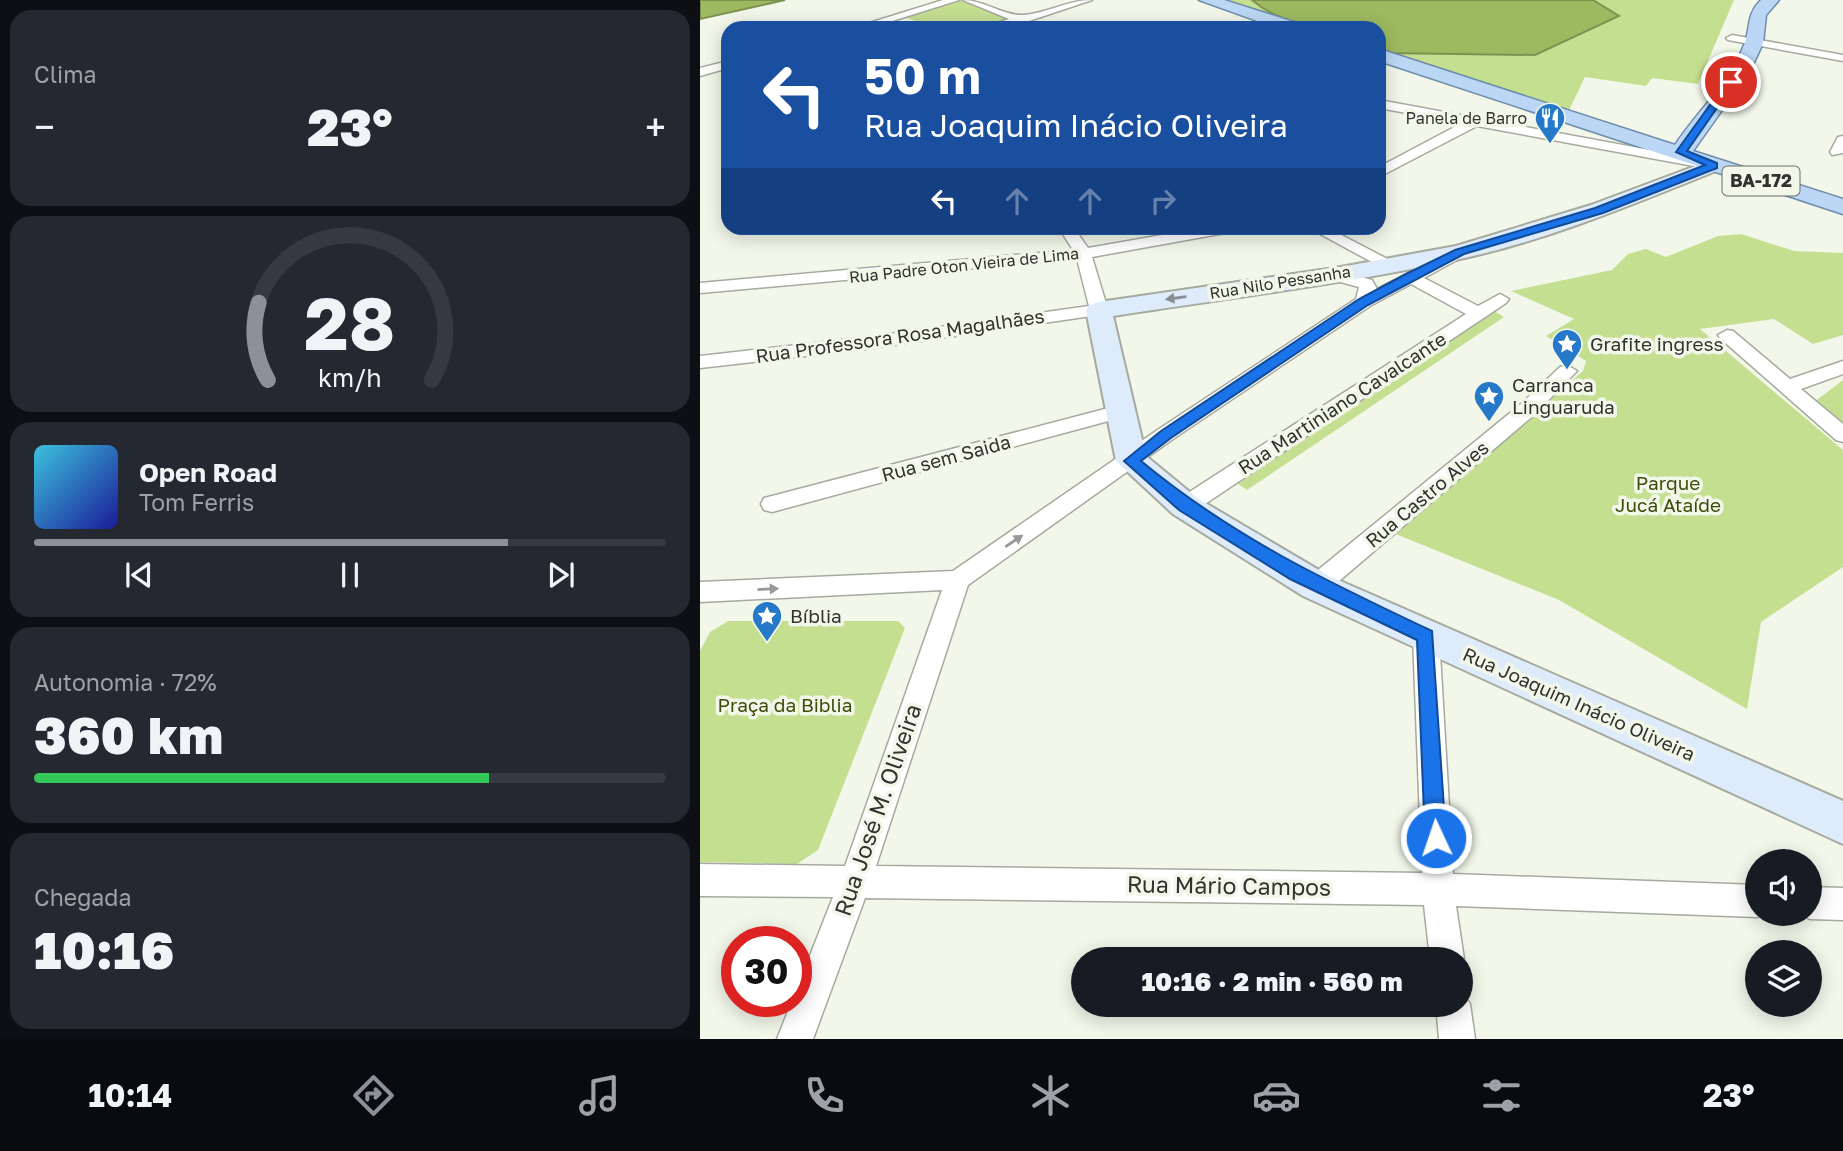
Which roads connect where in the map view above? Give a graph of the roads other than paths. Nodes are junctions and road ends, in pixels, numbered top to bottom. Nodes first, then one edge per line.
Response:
1 (954, 0) edge
2 (968, 0) edge
3 (1087, 0) edge
4 (1207, 0) edge
5 (1771, 0) edge
6 (1018, 19) junction
7 (882, 21) edge
8 (1011, 21) edge
9 (1024, 21) edge
10 (1272, 21) edge
11 (1736, 24) edge
12 (1755, 41) junction
13 (1386, 57) edge
14 (1843, 58) edge
15 (721, 66) edge
16 (700, 72) edge
17 (1714, 75) dead end
18 (1386, 105) edge
19 (1474, 122) junction
20 (1697, 125) junction
21 (1681, 152) junction
22 (1714, 166) junction
23 (1386, 169) edge
24 (1843, 207) edge
25 (1111, 235) edge
26 (1331, 235) edge
27 (1079, 237) edge
28 (1400, 271) junction
29 (1335, 275) junction
30 (700, 288) edge
31 (1500, 299) dead end
32 (1364, 302) junction
33 (1099, 310) junction
34 (1478, 313) junction
35 (1727, 335) dead end
36 (700, 362) edge
37 (1843, 367) edge
38 (1567, 371) dead end
39 (1787, 387) junction
40 (1120, 411) junction
41 (1843, 435) edge
42 (1132, 461) junction
43 (772, 504) dead end
44 (1185, 506) junction
45 (958, 580) junction
46 (1316, 586) junction
47 (700, 592) edge
48 (1426, 636) junction
49 (1843, 823) edge
50 (700, 880) edge
51 (855, 881) junction
52 (1438, 889) junction
53 (1745, 901) edge
54 (1822, 903) edge
55 (1843, 904) edge
56 (1445, 947) edge
57 (1454, 1017) edge
58 (795, 1039) edge
59 (1457, 1039) edge

1 - 7 street
2 - 6 street
3 - 6 street
4 - 10 main road
5 - 12 main road
6 - 8 street
6 - 9 street
11 - 12 street
12 - 14 street
12 - 20 main road
13 - 21 main road
15 - 16 street
17 - 20 main road
18 - 19 street
19 - 22 street
19 - 23 street
20 - 21 main road
21 - 22 main road, BA-172
22 - 24 main road, BA-172
22 - 28 street, Rua Nilo Pessanha
25 - 27 street, Rua Padre Oton Vieira de Lima
26 - 28 street
27 - 30 street, Rua Padre Oton Vieira de Lima
27 - 33 street
28 - 29 street, Rua Nilo Pessanha
28 - 32 street
28 - 34 street
29 - 32 street
29 -> 33 street, Rua Nilo Pessanha
31 - 34 street, Rua Martiniano Cavalcante
32 - 42 street
33 - 36 street, Rua Professora Rosa Magalhães
33 - 40 street
34 - 44 street, Rua Martiniano Cavalcante
35 - 39 street
37 - 39 street
38 - 46 street, Rua Castro Alves
39 - 41 street
40 - 42 street
40 - 43 street, Rua sem Saida
42 - 44 street, Rua Joaquim Inácio Oliveira
45 -> 42 street
44 - 46 street, Rua Joaquim Inácio Oliveira
47 -> 45 street
45 - 51 street, Rua José M. Oliveira
46 - 48 street, Rua Joaquim Inácio Oliveira
48 - 49 street, Rua Joaquim Inácio Oliveira
48 - 52 street
50 - 51 street, Rua Mário Campos
51 - 52 street, Rua Mário Campos
51 - 58 street, Rua José M. Oliveira
52 - 53 street, Rua Mário Campos
52 - 56 street
54 - 55 street
57 - 59 street

